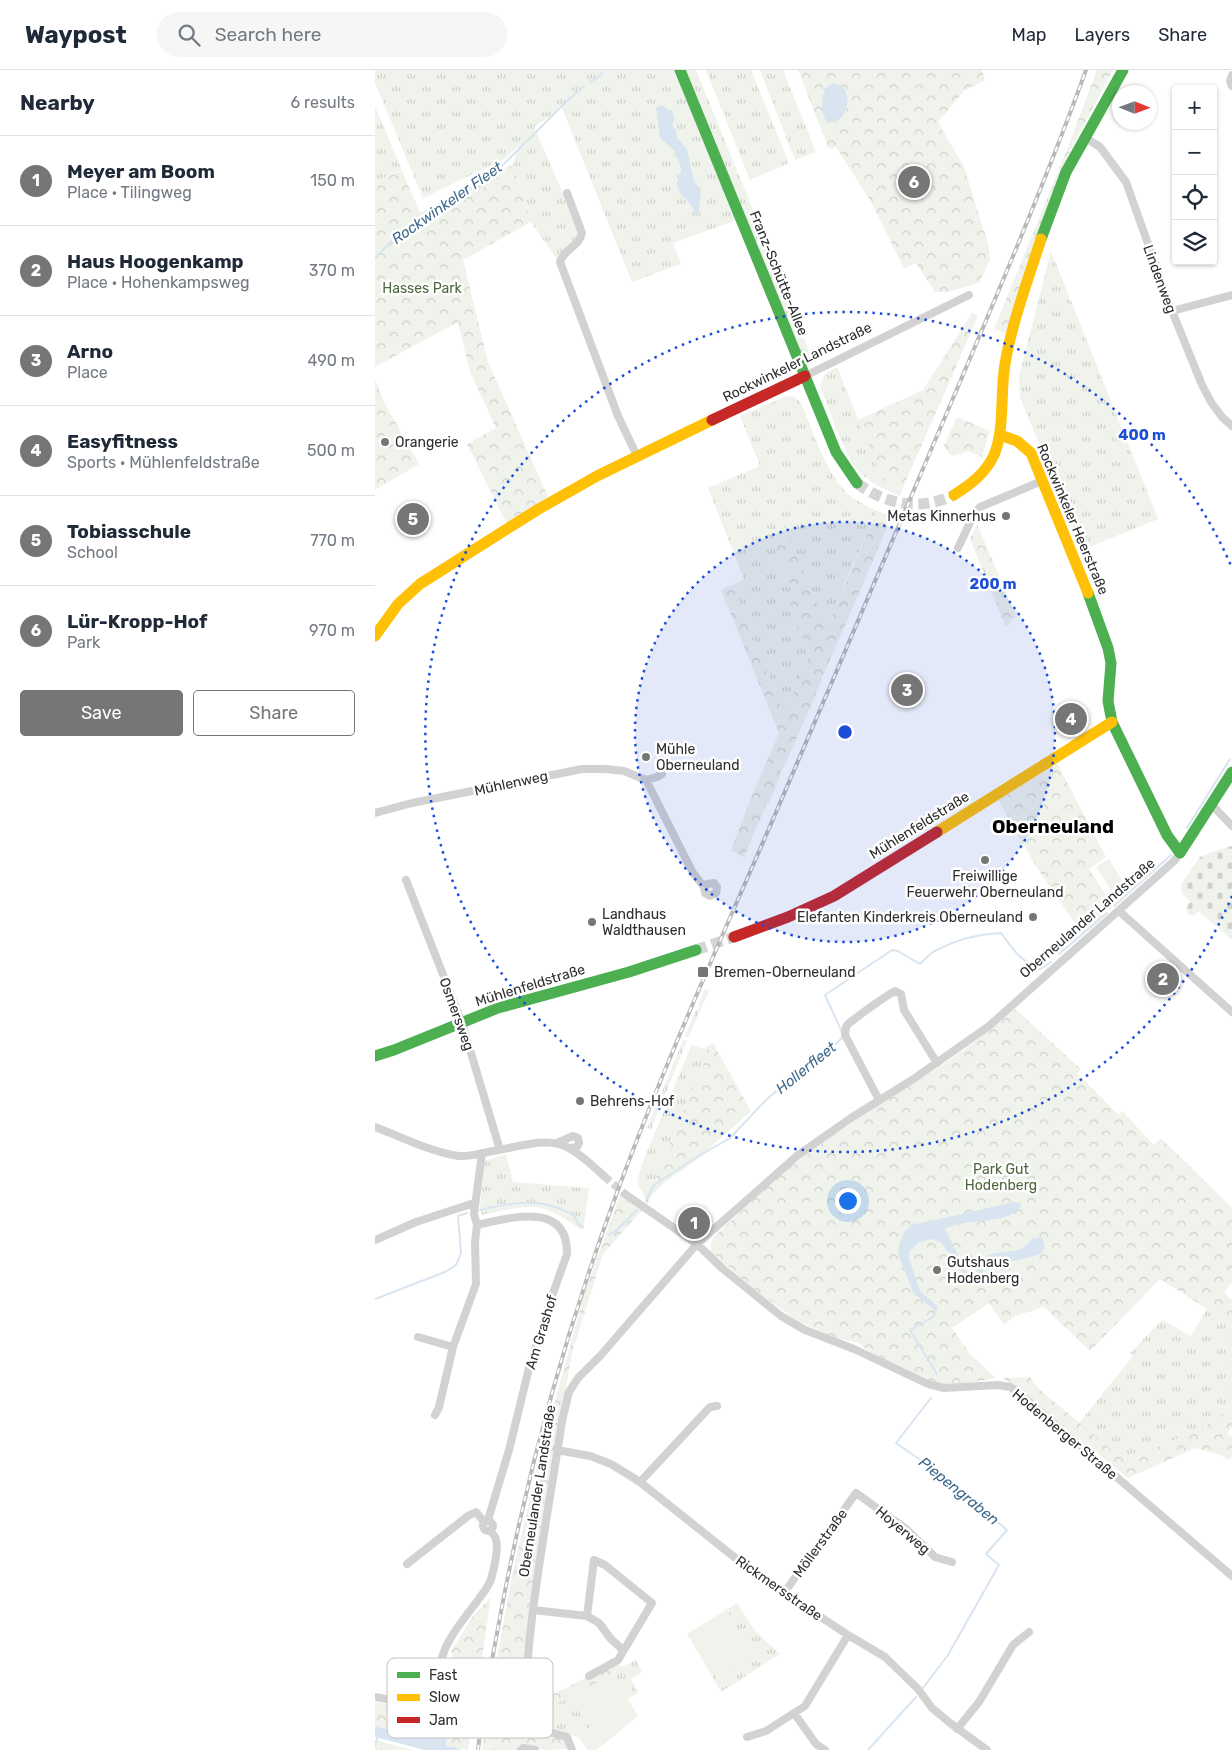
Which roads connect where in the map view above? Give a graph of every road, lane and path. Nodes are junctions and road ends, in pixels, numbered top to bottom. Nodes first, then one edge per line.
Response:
1 (680, 70) edge
2 (1123, 70) edge
3 (1232, 75) edge
4 (1232, 86) edge
5 (1084, 137) junction
6 (567, 193) dead end
7 (969, 295) dead end
8 (1232, 295) edge
9 (1172, 310) junction
10 (805, 376) junction
11 (1232, 426) edge
12 (1000, 435) junction
13 (637, 456) junction
14 (1042, 481) junction
15 (857, 483) tunnel mouth
16 (954, 495) tunnel mouth
17 (958, 548) dead end
18 (375, 636) edge
19 (1112, 722) junction
20 (1232, 772) edge
21 (662, 774) dead end
22 (646, 780) junction
23 (1211, 804) junction
24 (375, 813) edge
25 (1232, 826) edge
26 (1180, 853) junction
27 (406, 880) dead end
28 (705, 887) dead end
29 (1119, 911) junction
30 (734, 937) tunnel mouth
31 (696, 950) tunnel mouth
32 (1232, 1012) edge
33 (462, 1023) junction
34 (375, 1056) edge
35 (937, 1063) junction
36 (879, 1100) junction
37 (375, 1127) edge
38 (557, 1143) junction
39 (570, 1148) junction
40 (500, 1150) junction
41 (482, 1153) junction
42 (604, 1176) tunnel mouth
43 (625, 1194) tunnel mouth
44 (474, 1203) junction
45 (477, 1225) junction
46 (375, 1240) edge
47 (697, 1244) junction
48 (418, 1337) dead end
49 (453, 1347) junction
50 (717, 1406) dead end
51 (435, 1416) dead end
52 (557, 1450) junction
53 (640, 1482) junction
54 (856, 1492) joint
55 (486, 1522) junction
56 (952, 1562) dead end
57 (407, 1564) dead end
58 (1232, 1576) edge
59 (784, 1593) junction
60 (533, 1610) junction
61 (587, 1616) junction
62 (1029, 1632) dead end
63 (848, 1636) junction
64 (623, 1650) junction
65 (441, 1658) edge
66 (527, 1658) edge
67 (589, 1676) dead end
68 (794, 1713) junction
69 (957, 1729) junction
70 (553, 1733) edge
71 (747, 1737) dead end
72 (521, 1750) edge
73 (535, 1750) edge
74 (572, 1750) edge
75 (825, 1750) edge
76 (987, 1750) edge

1 - 10 main road, Franz-Schütte-Allee
2 - 5 main road
3 - 4 street
5 - 9 street, Lindenweg
5 - 12 main road
6 - 13 street
7 - 10 street, Rockwinkeler Landstraße
8 - 9 street
9 - 11 street, Lindenweg
10 - 13 main road, Rockwinkeler Landstraße
10 - 15 main road, Franz-Schütte-Allee
12 - 14 main road, Rockwinkeler Heerstraße
12 - 16 main road
13 - 18 main road, Rockwinkeler Landstraße
14 - 17 street
14 - 19 main road, Rockwinkeler Heerstraße
19 - 26 main road, Rockwinkeler Heerstraße
19 - 30 main road, Mühlenfeldstraße
20 - 23 main road, Oberneulander Landstraße
21 - 22 street
22 - 24 street, Mühlenweg
22 - 28 street
23 - 25 street
23 - 26 main road, Oberneulander Landstraße
26 - 29 street, Oberneulander Landstraße
27 - 33 street, Osmersweg
29 - 32 street
29 - 35 street, Oberneulander Landstraße
31 - 33 main road, Mühlenfeldstraße
33 - 34 main road, Mühlenfeldstraße
33 - 40 street, Osmersweg
35 - 36 street, Oberneulander Landstraße
35 - 36 street
36 - 47 street, Oberneulander Landstraße
37 - 41 street
38 - 39 street
38 - 39 street
38 - 40 street
39 - 42 street
40 - 41 street
41 - 44 street
43 - 47 street, Hodenberger Straße
44 - 45 street
44 - 46 street
45 - 49 street
45 - 55 street, Am Grashof
47 - 52 street, Oberneulander Landstraße
47 - 58 street, Hodenberger Straße
48 - 49 street
49 - 51 street
50 - 53 street
52 - 53 street, Rickmersstraße
52 - 60 street, Oberneulander Landstraße
53 - 59 street, Rickmersstraße
54 - 56 street, Hoyerweg
54 - 59 street, Möllerstraße
55 - 57 street
55 - 65 street, Am Grashof
59 - 63 street, Rickmersstraße
60 - 61 street
60 - 66 street, Oberneulander Landstraße
61 - 64 street
61 - 64 street
62 - 69 street
63 - 68 street
63 - 69 street, Rickmersstraße
64 - 67 street
68 - 71 street
68 - 75 street
69 - 76 street, Rickmersstraße
70 - 74 street
72 - 73 street

